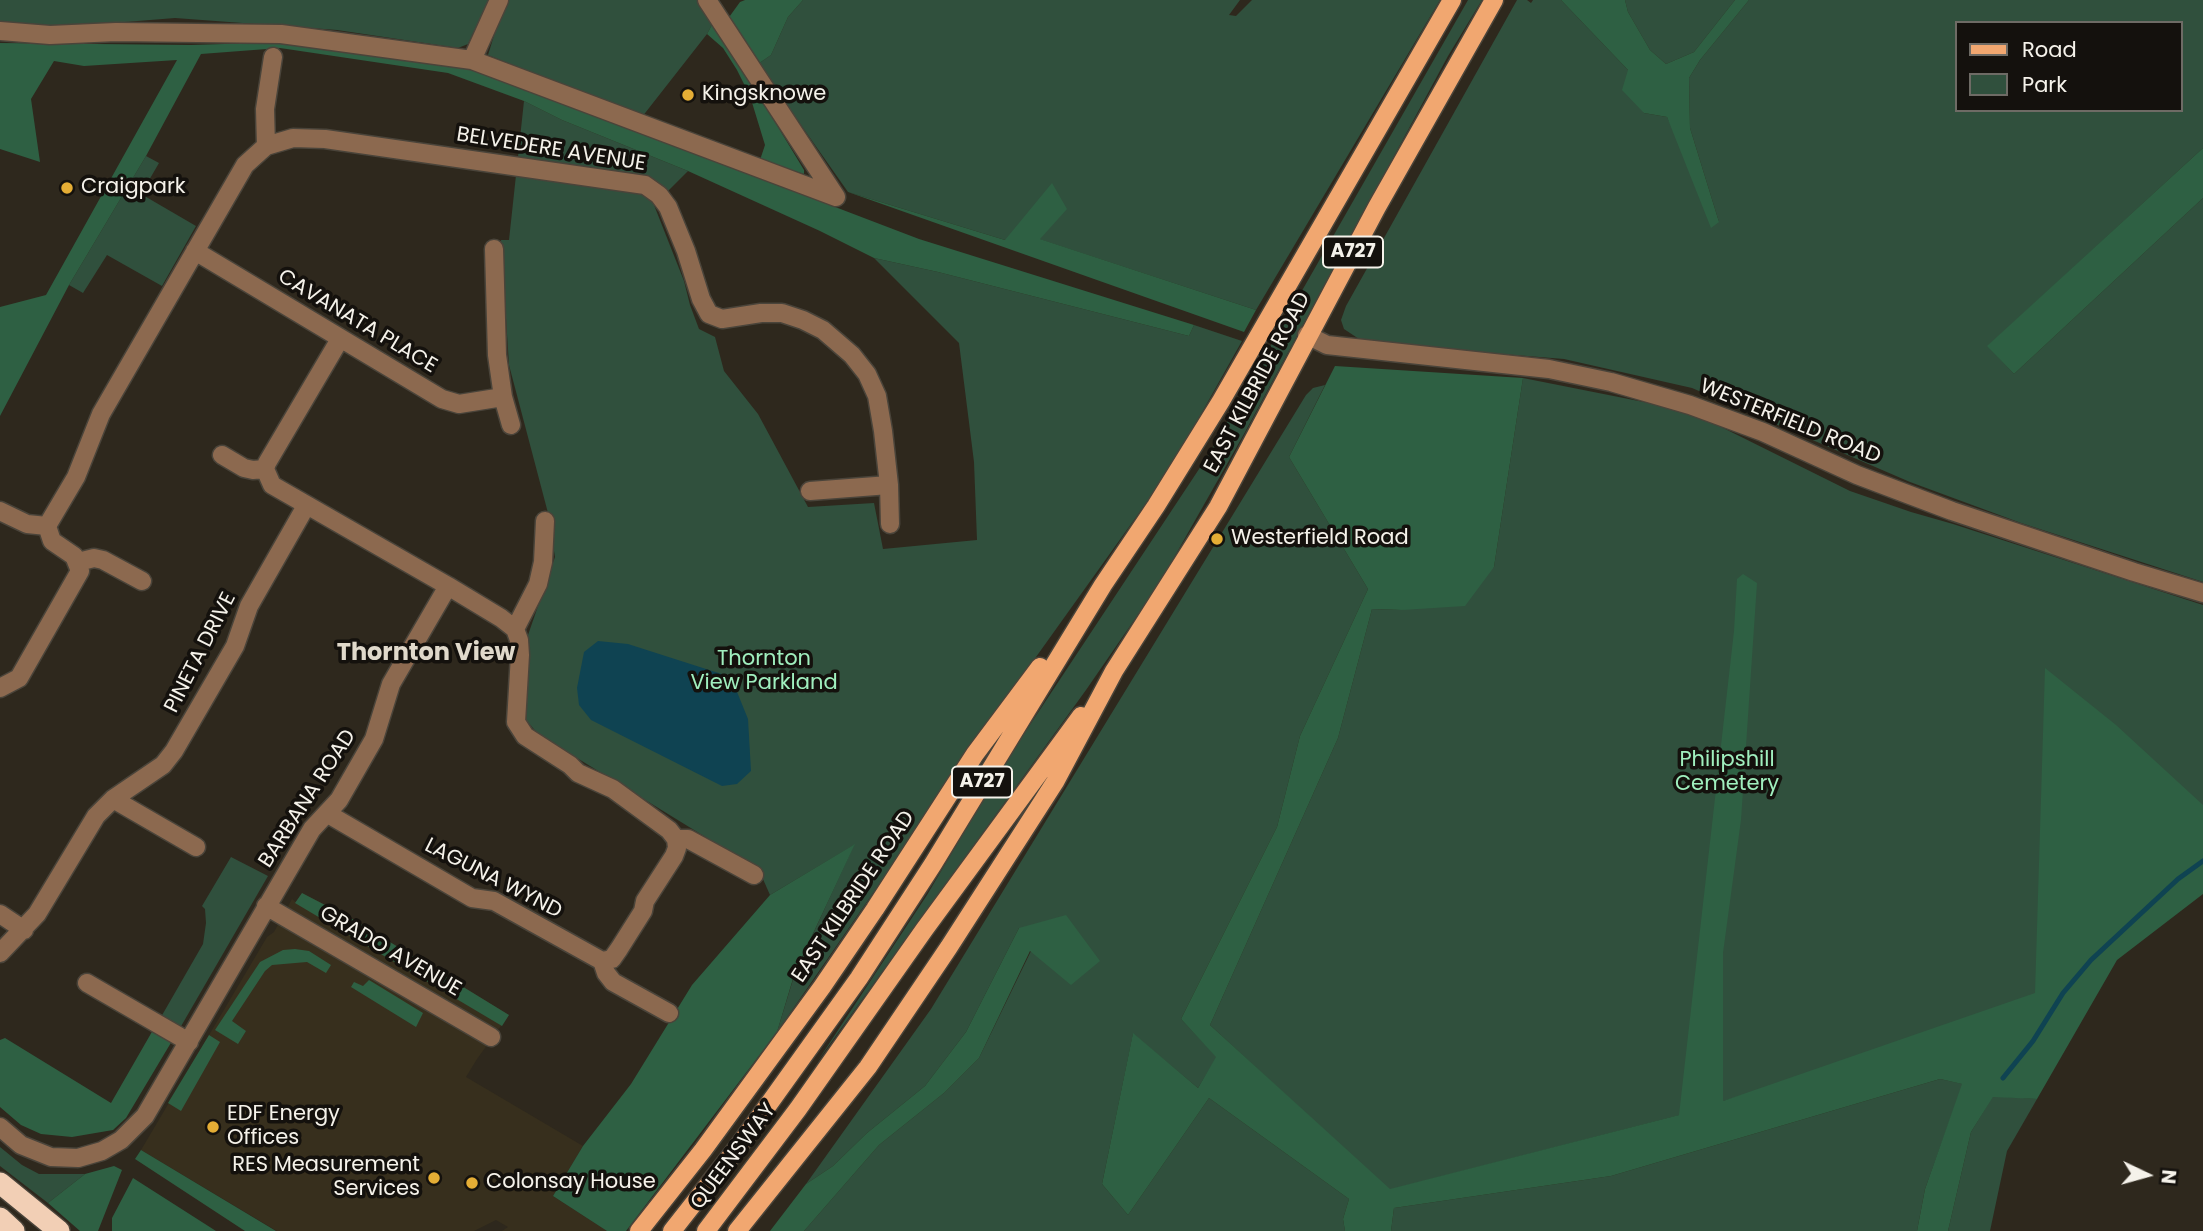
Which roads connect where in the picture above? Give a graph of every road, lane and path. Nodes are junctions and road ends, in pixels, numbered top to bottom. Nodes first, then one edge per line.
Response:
1 (499, 0) edge
2 (707, 0) edge
3 (1452, 0) edge
4 (1494, 0) edge
5 (0, 31) edge
6 (273, 57) dead end
7 (472, 60) junction
8 (265, 146) junction
9 (494, 249) dead end
10 (195, 251) junction
11 (1307, 335) junction
12 (340, 339) junction
13 (503, 397) junction
14 (511, 425) dead end
15 (222, 455) dead end
16 (265, 469) junction
17 (889, 485) junction
18 (810, 491) dead end
19 (306, 506) junction
20 (0, 511) edge
21 (545, 521) dead end
22 (890, 524) dead end
23 (47, 526) junction
24 (78, 562) junction
25 (142, 581) dead end
26 (1103, 585) junction
27 (448, 586) junction
28 (2203, 593) edge
29 (515, 629) junction
30 (1114, 671) junction
31 (0, 688) edge
32 (113, 799) junction
33 (328, 814) junction
34 (676, 839) junction
35 (196, 847) dead end
36 (754, 875) dead end
37 (267, 906) junction
38 (0, 914) edge
39 (24, 930) junction
40 (0, 953) edge
41 (602, 961) junction
42 (88, 983) dead end
43 (669, 1013) dead end
44 (491, 1037) dead end
45 (189, 1042) junction
46 (784, 1082) joint
47 (798, 1109) joint
48 (0, 1127) edge
49 (0, 1183) edge
50 (0, 1218) edge
51 (14, 1231) edge
52 (59, 1231) edge
53 (639, 1231) edge
54 (673, 1231) edge
55 (706, 1231) edge
56 (737, 1231) edge

1 - 7 street
2 - 7 street
3 - 26 main road, EAST KILBRIDE ROAD / A727
4 - 11 main road, EAST KILBRIDE ROAD / A727
5 - 7 street
6 - 8 street
8 - 10 street
8 - 17 street, BELVEDERE AVENUE
9 - 13 street
10 - 12 street, CAVANATA PLACE
10 - 23 street
11 - 28 street, WESTERFIELD ROAD
11 - 30 main road, EAST KILBRIDE ROAD / A727
12 - 13 street, CAVANATA PLACE
12 - 16 street
13 - 14 street
15 - 16 street
16 - 19 street
17 - 18 street
17 - 22 street, BELVEDERE AVENUE
19 - 27 street
19 - 32 street, PINETA DRIVE
20 - 23 street
21 - 29 street
23 - 24 street
24 - 25 street
24 - 31 street
26 - 46 main road, EAST KILBRIDE ROAD / A727
26 - 53 main road, EAST KILBRIDE ROAD
27 - 29 street
27 - 33 street, BARBANA ROAD
29 - 34 street
30 - 47 main road, EAST KILBRIDE ROAD / A727
30 - 56 main road, EAST KILBRIDE ROAD
32 - 35 street
32 - 39 street, PINETA DRIVE
33 - 37 street, BARBANA ROAD
33 - 41 street, LAGUNA WYND
34 - 36 street
34 - 41 street
37 - 44 street, GRADO AVENUE
37 - 45 street, BARBANA ROAD
38 - 39 street
39 - 40 street, PINETA DRIVE
41 - 43 street, LAGUNA WYND
42 - 45 street
45 - 48 street, BARBANA ROAD
46 - 54 main road, QUEENSWAY / A727
47 - 55 main road, QUEENSWAY / A727
49 - 52 highway
50 - 51 highway

